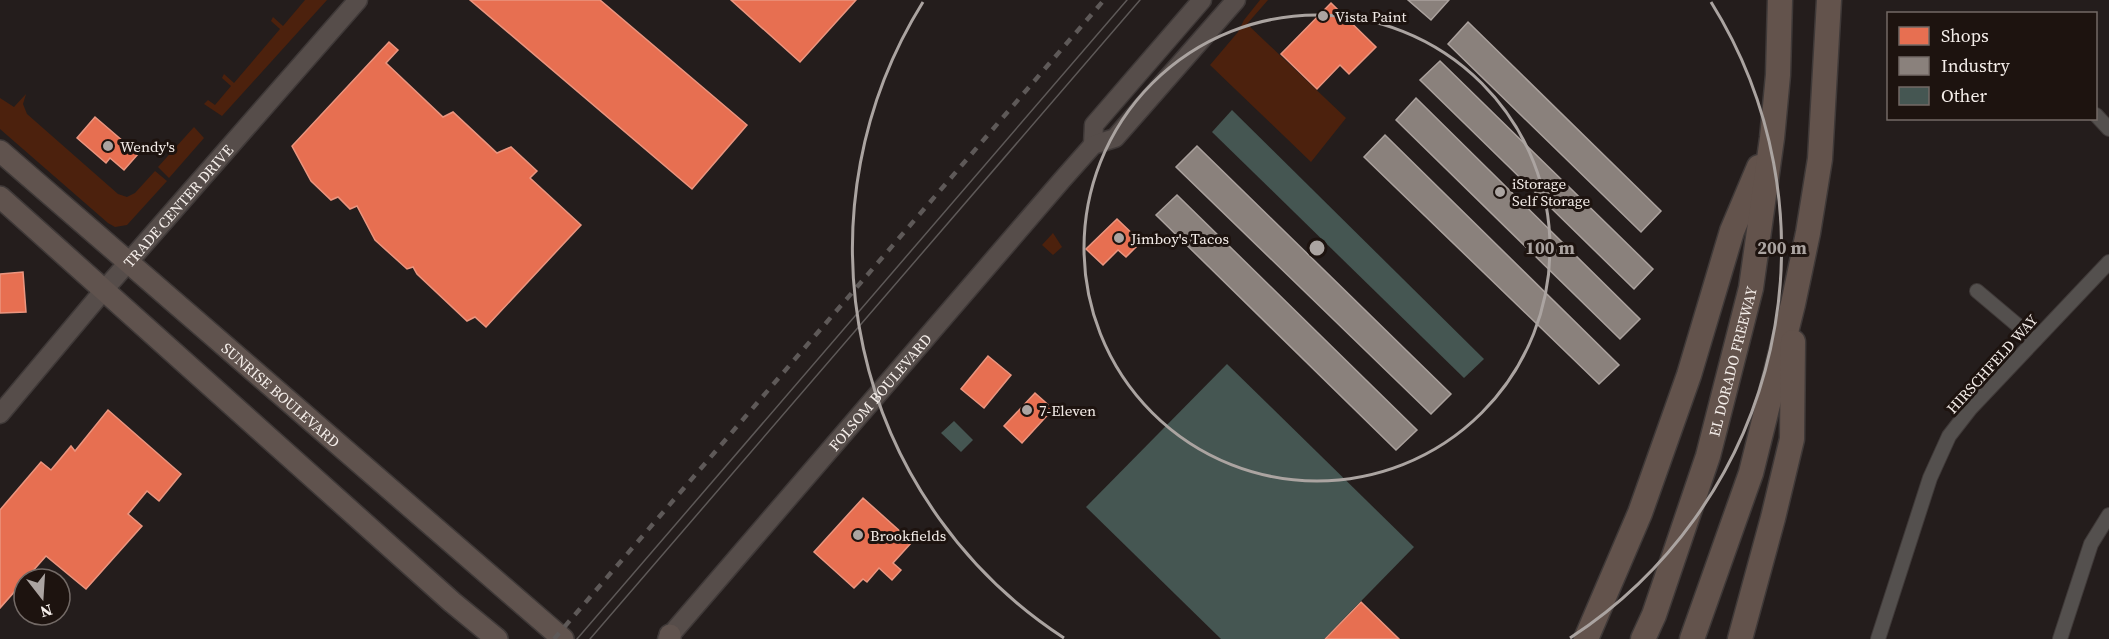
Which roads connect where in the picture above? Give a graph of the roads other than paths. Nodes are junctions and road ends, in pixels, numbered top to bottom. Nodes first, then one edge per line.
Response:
1 (358, 0) edge
2 (1202, 0) edge
3 (1236, 0) edge
4 (1780, 0) edge
5 (1829, 0) edge
6 (2097, 117) edge
7 (2109, 129) edge
8 (1772, 138) junction
9 (1093, 145) junction
10 (0, 151) edge
11 (0, 197) edge
12 (2109, 262) edge
13 (128, 263) junction
14 (104, 290) junction
15 (1977, 291) dead end
16 (1793, 304) junction
17 (2035, 340) junction
18 (0, 414) edge
19 (2107, 523) edge
20 (464, 613) junction
21 (669, 638) edge
22 (474, 639) edge
23 (497, 639) edge
24 (563, 639) edge
25 (1586, 639) edge
26 (1643, 639) edge
27 (1692, 639) edge
28 (1740, 639) edge
29 (1878, 639) edge
30 (2060, 639) edge

1 - 13 main road, TRADE CENTER DRIVE
2 - 9 main road, FOLSOM BOULEVARD
3 - 9 main road, FOLSOM BOULEVARD
4 - 8 highway, EL DORADO FREEWAY
5 - 16 highway
6 - 7 street
8 - 25 highway
8 - 26 highway, EL DORADO FREEWAY
9 - 21 main road, FOLSOM BOULEVARD
10 - 13 main road, SUNRISE BOULEVARD
11 - 14 main road
12 - 17 street, HIRSCHFELD WAY
13 - 14 main road, TRADE CENTER DRIVE
13 - 24 main road, SUNRISE BOULEVARD
14 - 18 main road, TRADE CENTER DRIVE
14 - 20 main road
15 - 17 street
16 - 27 highway
16 - 28 highway
17 - 29 street, HIRSCHFELD WAY
19 - 30 street
20 - 22 main road
20 - 23 main road

